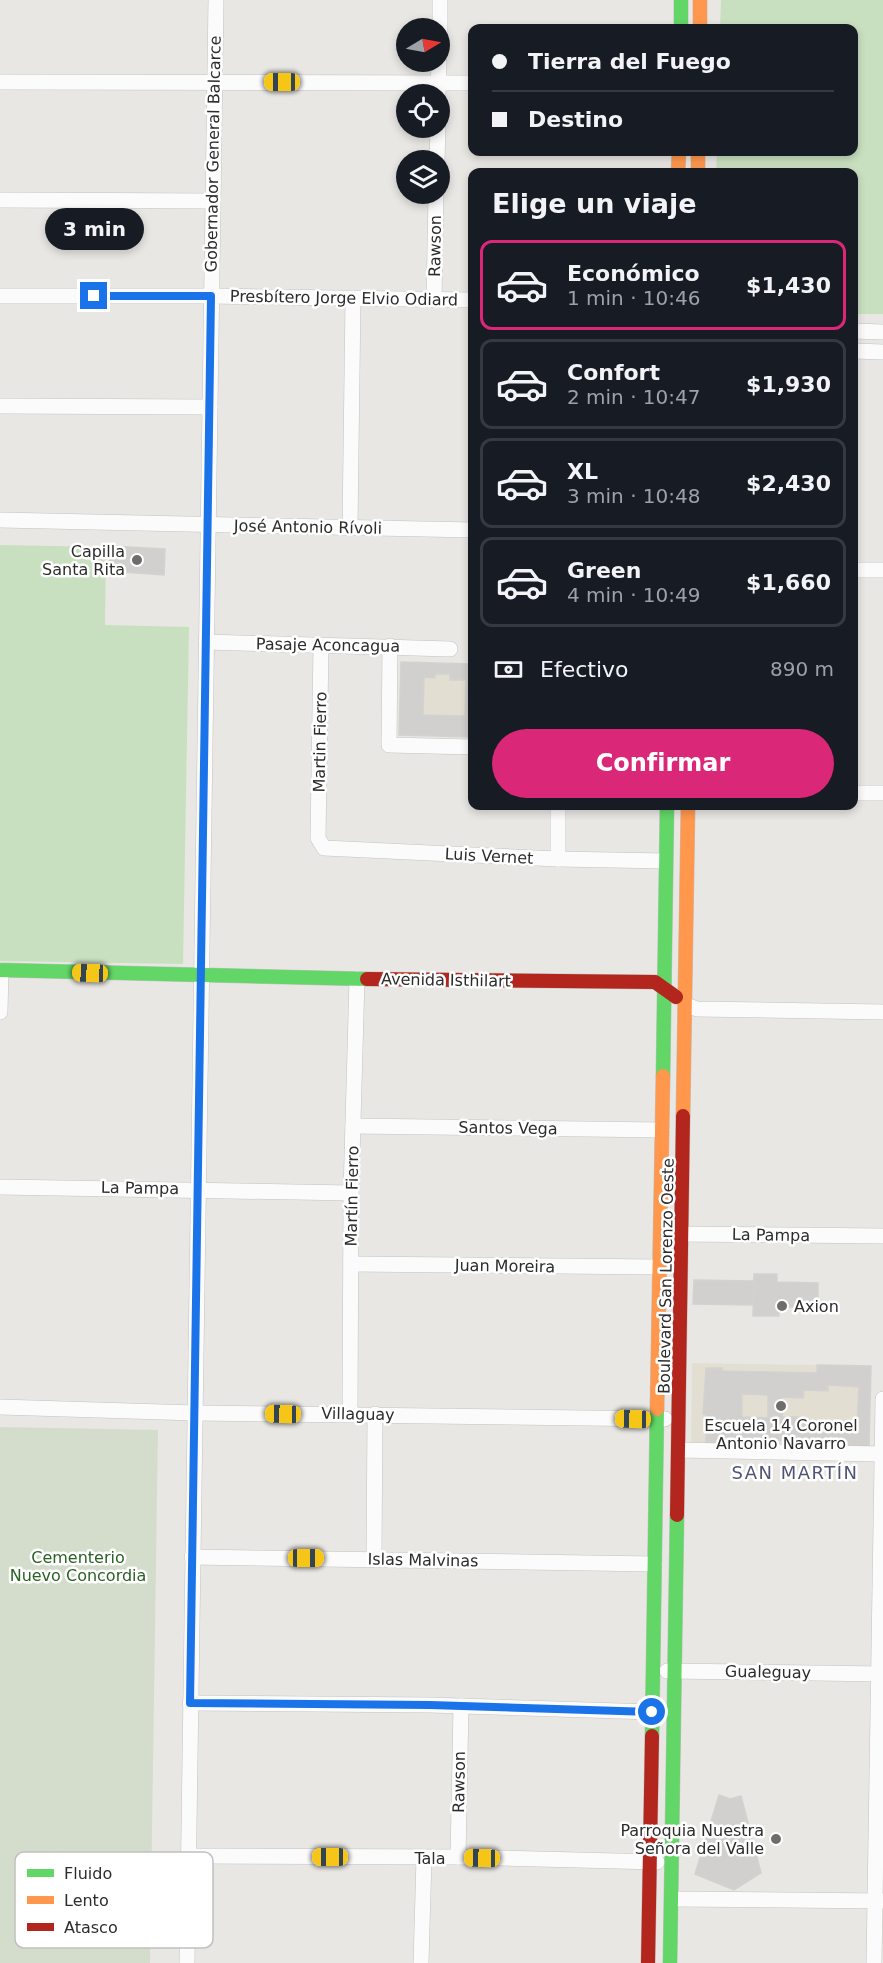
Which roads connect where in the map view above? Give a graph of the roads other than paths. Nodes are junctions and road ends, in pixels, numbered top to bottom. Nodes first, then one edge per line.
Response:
1 (216, 0) edge
2 (440, 0) edge
3 (681, 0) edge
4 (700, 0) edge
5 (440, 18) edge
6 (681, 24) edge
7 (700, 24) edge
8 (0, 81) edge
9 (214, 82) junction
10 (468, 84) edge
11 (450, 86) edge
12 (396, 87) edge
13 (0, 200) edge
14 (213, 201) junction
15 (436, 204) edge
16 (0, 296) edge
17 (211, 296) junction
18 (353, 298) junction
19 (434, 299) junction
20 (468, 300) edge
21 (858, 331) edge
22 (883, 332) edge
23 (858, 351) edge
24 (883, 351) edge
25 (0, 406) edge
26 (210, 407) junction
27 (0, 520) edge
28 (208, 525) junction
29 (350, 528) junction
30 (468, 530) edge
31 (858, 570) edge
32 (883, 570) edge
33 (206, 642) junction
34 (321, 645) junction
35 (390, 646) junction
36 (450, 649) dead end
37 (468, 747) edge
38 (858, 793) edge
39 (883, 793) edge
40 (558, 810) edge
41 (666, 810) edge
42 (688, 810) edge
43 (318, 838) joint
44 (558, 859) junction
45 (666, 861) junction
46 (1, 970) edge
47 (201, 976) junction
48 (357, 979) junction
49 (664, 988) junction
50 (686, 1005) junction
51 (0, 1012) edge
52 (883, 1012) edge
53 (353, 1125) junction
54 (662, 1130) junction
55 (0, 1186) edge
56 (199, 1189) junction
57 (351, 1193) junction
58 (660, 1234) junction
59 (683, 1234) junction
60 (883, 1236) edge
61 (351, 1264) junction
62 (659, 1268) junction
63 (883, 1399) edge
64 (0, 1407) edge
65 (195, 1413) junction
66 (350, 1414) junction
67 (375, 1414) junction
68 (657, 1419) junction
69 (680, 1420) junction
70 (679, 1450) junction
71 (882, 1454) edge
72 (883, 1526) edge
73 (192, 1557) junction
74 (375, 1559) junction
75 (654, 1564) junction
76 (653, 1671) junction
77 (675, 1671) junction
78 (881, 1674) edge
79 (190, 1703) junction
80 (461, 1706) junction
81 (652, 1712) junction
82 (880, 1833) edge
83 (188, 1852) edge
84 (213, 1856) edge
85 (458, 1857) junction
86 (424, 1858) junction
87 (650, 1862) junction
88 (672, 1862) junction
89 (672, 1899) junction
90 (879, 1901) edge
91 (187, 1948) edge
92 (187, 1963) edge
93 (422, 1963) edge
94 (648, 1963) edge
95 (670, 1963) edge
96 (874, 1963) edge

1 - 9 street, Gobernador General Balcarce
2 - 5 street
3 - 6 main road
4 - 7 main road
8 - 9 street
9 - 12 street
9 - 14 street, Gobernador General Balcarce
10 - 11 street
13 - 14 street
14 - 17 street, Gobernador General Balcarce
15 - 19 street, Rawson
16 - 17 street, Presbítero Jorge Elvio Odiard
17 - 18 street, Presbítero Jorge Elvio Odiard
17 - 26 street, Gobernador General Balcarce
18 - 19 street, Presbítero Jorge Elvio Odiard
18 - 29 street
19 - 20 street, Presbítero Jorge Elvio Odiard
21 - 22 street
23 - 24 street
25 - 26 street
26 - 28 street, Gobernador General Balcarce
27 - 28 street, José Antonio Rívoli
28 - 29 street, José Antonio Rívoli
28 - 33 street, Gobernador General Balcarce
29 - 30 street, José Antonio Rívoli
31 - 32 street
33 - 34 street, Pasaje Aconcagua
33 - 47 street, Gobernador General Balcarce
34 - 35 street, Pasaje Aconcagua
34 - 43 street, Martin Fierro
35 - 36 street, Pasaje Aconcagua
35 - 37 street
38 - 39 street
40 - 44 street
41 - 45 main road, Boulevard San Lorenzo Oeste
42 - 50 main road, Boulevard San Lorenzo Oeste
43 - 44 street, Luis Vernet
44 - 45 street, Luis Vernet
45 - 49 main road, Boulevard San Lorenzo Oeste
46 - 47 main road, Avenida Isthilart
46 - 51 street
47 - 48 main road, Avenida Isthilart
47 - 56 street, Gobernador General Balcarce
48 - 49 main road, Avenida Isthilart
48 - 53 street, Martín Fierro
49 - 50 main road, Avenida Isthilart
49 - 54 main road, Boulevard San Lorenzo Oeste
50 - 52 street, Avenida Isthilart
50 - 59 main road, Boulevard San Lorenzo Oeste
53 - 54 street, Santos Vega
53 - 57 street, Martín Fierro
54 - 58 main road, Boulevard San Lorenzo Oeste
55 - 56 street, La Pampa
56 - 57 street, La Pampa
56 - 65 street, Gobernador General Balcarce
57 - 61 street, Martín Fierro
58 - 59 street, La Pampa
58 - 62 main road, Boulevard San Lorenzo Oeste
59 - 60 street, La Pampa
59 - 69 main road, Boulevard San Lorenzo Oeste
61 - 62 street, Juan Moreira
61 - 66 street, Martín Fierro
62 - 68 main road, Boulevard San Lorenzo Oeste
63 - 71 street
64 - 65 street, Villaguay
65 - 66 street, Villaguay
65 - 73 street, Gobernador General Balcarce
66 - 67 street, Villaguay
67 - 68 street, Villaguay
67 - 74 street
68 - 69 street, Villaguay
68 - 75 main road, Boulevard San Lorenzo Oeste
69 - 70 main road, Boulevard San Lorenzo Oeste
70 - 71 street
70 - 77 main road, Boulevard San Lorenzo Oeste
71 - 72 street
72 - 78 street
73 - 74 street, Islas Malvinas
73 - 79 street, Gobernador General Balcarce
74 - 75 street, Islas Malvinas
75 - 76 main road, Boulevard San Lorenzo Oeste
76 - 77 street, Gualeguay
76 - 81 main road, Boulevard San Lorenzo Oeste
77 - 78 street, Gualeguay
77 - 88 main road, Boulevard San Lorenzo Oeste
78 - 82 street
79 - 80 street
79 - 83 street, Gobernador General Balcarce
80 - 81 street
80 - 85 street, Rawson
81 - 87 main road, Boulevard San Lorenzo Oeste
82 - 90 street
84 - 86 street, Tala
85 - 86 street, Tala
85 - 87 street, Tala
86 - 93 street
87 - 88 street, Tala
87 - 94 main road, Boulevard San Lorenzo Oeste
88 - 89 main road, Boulevard San Lorenzo Oeste
89 - 90 street
89 - 95 main road, Boulevard San Lorenzo Oeste
90 - 96 street
91 - 92 street, Gobernador General Balcarce

